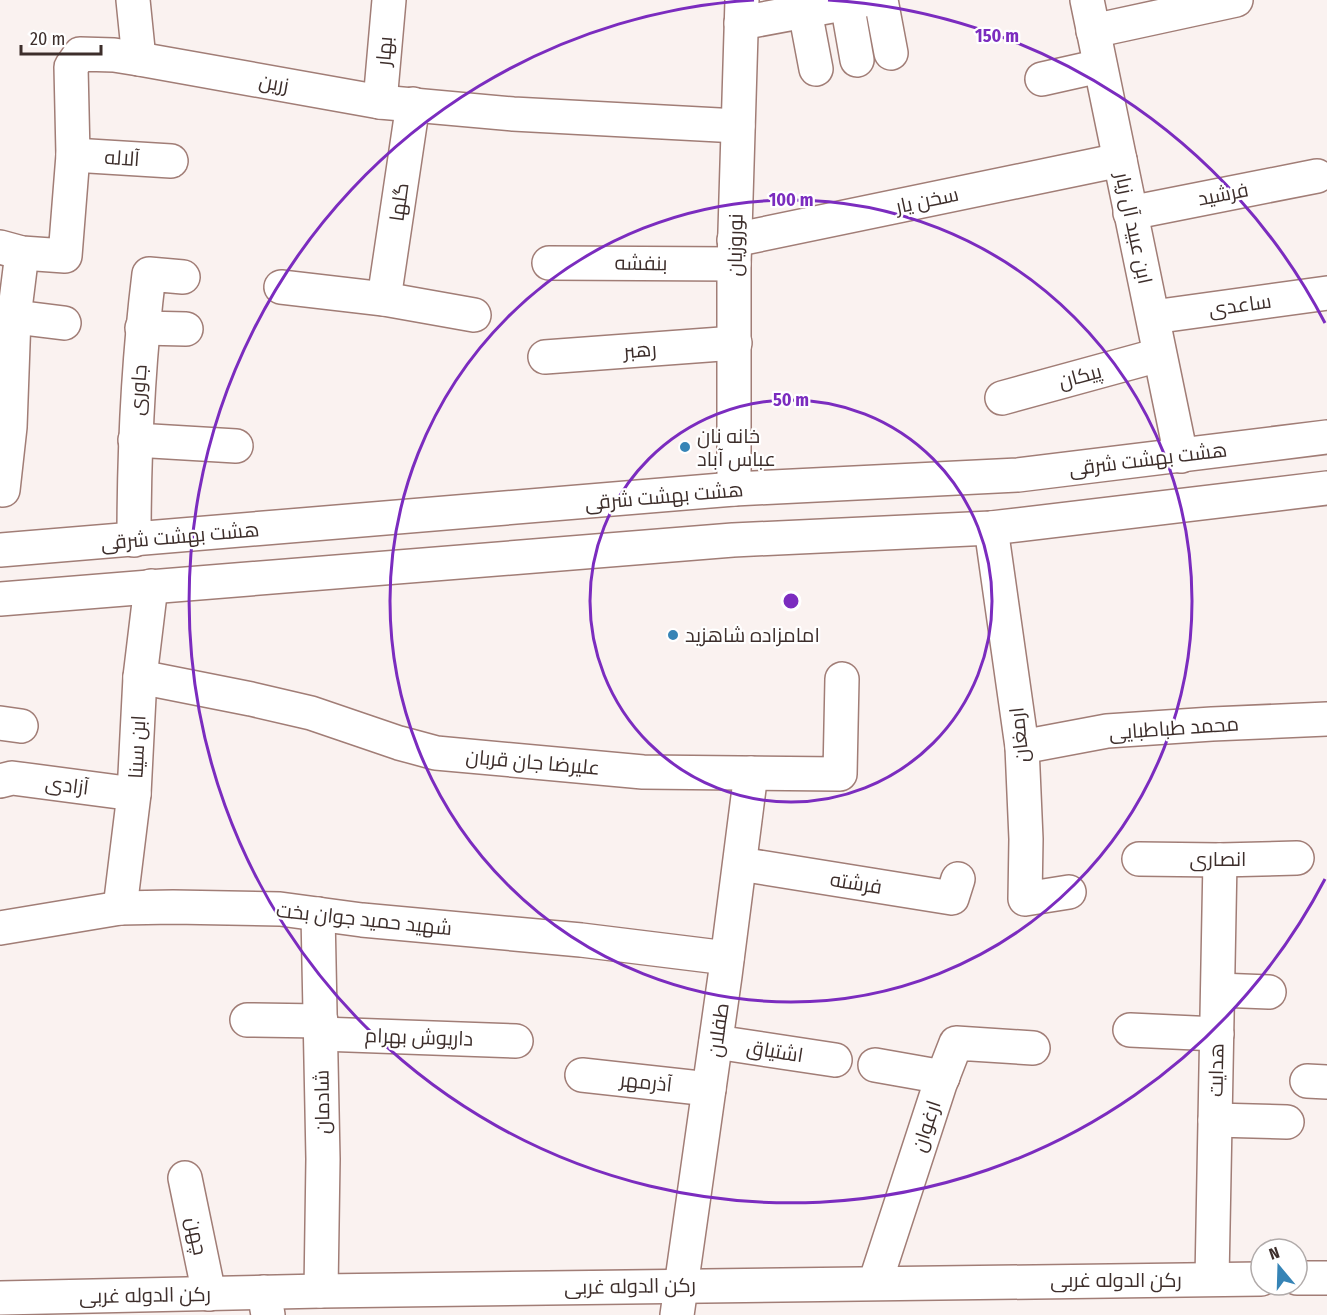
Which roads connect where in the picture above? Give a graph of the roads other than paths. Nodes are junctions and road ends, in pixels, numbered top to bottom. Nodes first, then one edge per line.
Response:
1 (133, 0) edge
2 (388, 0) edge
3 (881, 0) edge
4 (1087, 0) edge
5 (1236, 0) edge
6 (856, 2) edge
7 (741, 11) edge
8 (805, 11) junction
9 (1093, 32) junction
10 (891, 53) dead end
11 (139, 58) junction
12 (857, 60) dead end
13 (1100, 66) junction
14 (816, 69) dead end
15 (1042, 79) dead end
16 (380, 102) junction
17 (413, 104) junction
18 (738, 126) junction
19 (73, 155) junction
20 (1120, 160) junction
21 (171, 161) dead end
22 (1317, 176) dead end
23 (1130, 213) junction
24 (11, 250) edge
25 (734, 252) junction
26 (549, 263) dead end
27 (183, 277) dead end
28 (281, 286) dead end
29 (1327, 293) edge
30 (384, 299) junction
31 (474, 315) dead end
32 (7, 316) edge
33 (1153, 318) junction
34 (64, 323) dead end
35 (142, 328) junction
36 (186, 329) dead end
37 (735, 343) junction
38 (1159, 355) junction
39 (545, 357) dead end
40 (1002, 398) dead end
41 (1327, 437) edge
42 (135, 440) junction
43 (236, 446) dead end
44 (1181, 456) junction
45 (1327, 488) edge
46 (734, 489) junction
47 (3, 490) dead end
48 (991, 528) junction
49 (135, 540) junction
50 (0, 550) edge
51 (151, 586) junction
52 (0, 599) edge
53 (140, 677) junction
54 (842, 679) dead end
55 (1327, 719) edge
56 (1022, 747) junction
57 (751, 773) junction
58 (0, 781) edge
59 (134, 794) junction
60 (1297, 858) dead end
61 (1139, 859) dead end
62 (1220, 860) junction
63 (740, 864) junction
64 (958, 879) dead end
65 (1069, 892) dead end
66 (120, 908) junction
67 (318, 914) junction
68 (0, 928) edge
69 (727, 958) junction
70 (1218, 990) junction
71 (1269, 992) dead end
72 (247, 1020) dead end
73 (321, 1027) junction
74 (1130, 1030) dead end
75 (1217, 1034) junction
76 (516, 1041) dead end
77 (716, 1042) junction
78 (1033, 1048) dead end
79 (835, 1060) dead end
80 (876, 1065) dead end
81 (582, 1075) dead end
82 (943, 1077) junction
83 (709, 1089) junction
84 (1215, 1120) junction
85 (1287, 1122) dead end
86 (185, 1178) dead end
87 (1309, 1278) edge
88 (1327, 1278) edge
89 (1212, 1279) junction
90 (1249, 1279) edge
91 (875, 1282) junction
92 (321, 1291) junction
93 (209, 1294) junction
94 (0, 1298) edge
95 (679, 1300) edge
96 (266, 1304) edge
97 (46, 1306) edge

1 - 11 street
2 - 16 street, بهار
3 - 10 street
4 - 9 street, ابن عبید آل زیار
5 - 9 street
6 - 8 street
6 - 12 street
7 - 8 street
7 - 18 street, نوروزیان
8 - 14 street
9 - 13 street, ابن عبید آل زیار
11 - 16 street, زرین
11 - 19 street, زرین
13 - 15 street
13 - 20 street, ابن عبید آل زیار
16 - 17 street, زرین
17 - 18 street, زرین
17 - 30 street, گلها
18 - 25 street, نوروزیان
19 - 21 street, آلاله
19 - 24 street, زرین
20 - 23 street, ابن عبید آل زیار
20 - 25 street, سخن یار
22 - 23 street, فرشید
23 - 33 street, ابن عبید آل زیار
24 - 32 street
25 - 26 street, بنفشه
25 - 37 street, نوروزیان
27 - 35 street, جاوری
28 - 30 street
29 - 33 street, ساعدی
30 - 31 street
32 - 34 street
32 - 47 street
33 - 38 street, ابن عبید آل زیار
35 - 36 street
35 - 42 street, جاوری
37 - 39 street, رهبر
37 - 46 street, نوروزیان
38 - 40 street, پیکان
38 - 44 street, ابن عبید آل زیار
41 - 44 street, هشت بهشت شرقی
42 - 43 street
42 - 49 street, جاوری
44 - 46 street, هشت بهشت شرقی
45 - 48 street
46 - 49 street, هشت بهشت شرقی
48 - 51 street
48 - 56 street, ارمغان
49 - 50 street, هشت بهشت شرقی
51 - 52 street
51 - 53 street, ابن سینا
53 - 57 street, علیرضا جان قربان
53 - 59 street, ابن سینا
54 - 57 street, علیرضا جان قربان
55 - 56 street, محمد طباطبایی
56 - 65 street, ارمغان
57 - 63 street, طفلان
58 - 59 street, آزادی
59 - 66 street, ابن سینا
60 - 62 street, انصاری
61 - 62 street, انصاری
62 - 70 street, هدایت
63 - 64 street, فرشته
63 - 69 street, طفلان
66 - 67 street, شهید حمید جوان بخت
66 - 68 street, شهید حمید جوان بخت
67 - 69 street, شهید حمید جوان بخت
67 - 73 street, شادمان
69 - 77 street, طفلان
70 - 71 street
70 - 75 street, هدایت
72 - 73 street, داریوش بهرام
73 - 76 street, داریوش بهرام
73 - 92 street, شادمان
74 - 75 street
75 - 84 street, هدایت
77 - 79 street, اشتیاق
77 - 83 street, طفلان
78 - 82 street, ارغوان
80 - 82 street
81 - 83 street, آذرمهر
82 - 91 street, ارغوان
83 - 95 street, طفلان
84 - 85 street
84 - 89 street, هدایت
86 - 93 street, چهن
87 - 88 street
89 - 90 street, رکن الدوله غربی
89 - 91 street, رکن الدوله غربی
91 - 95 street, رکن الدوله غربی
92 - 95 street, رکن الدوله غربی
92 - 96 street, رکن الدوله غربی
93 - 96 street, رکن الدوله غربی
93 - 97 street, رکن الدوله غربی
94 - 97 street, رکن الدوله غربی

